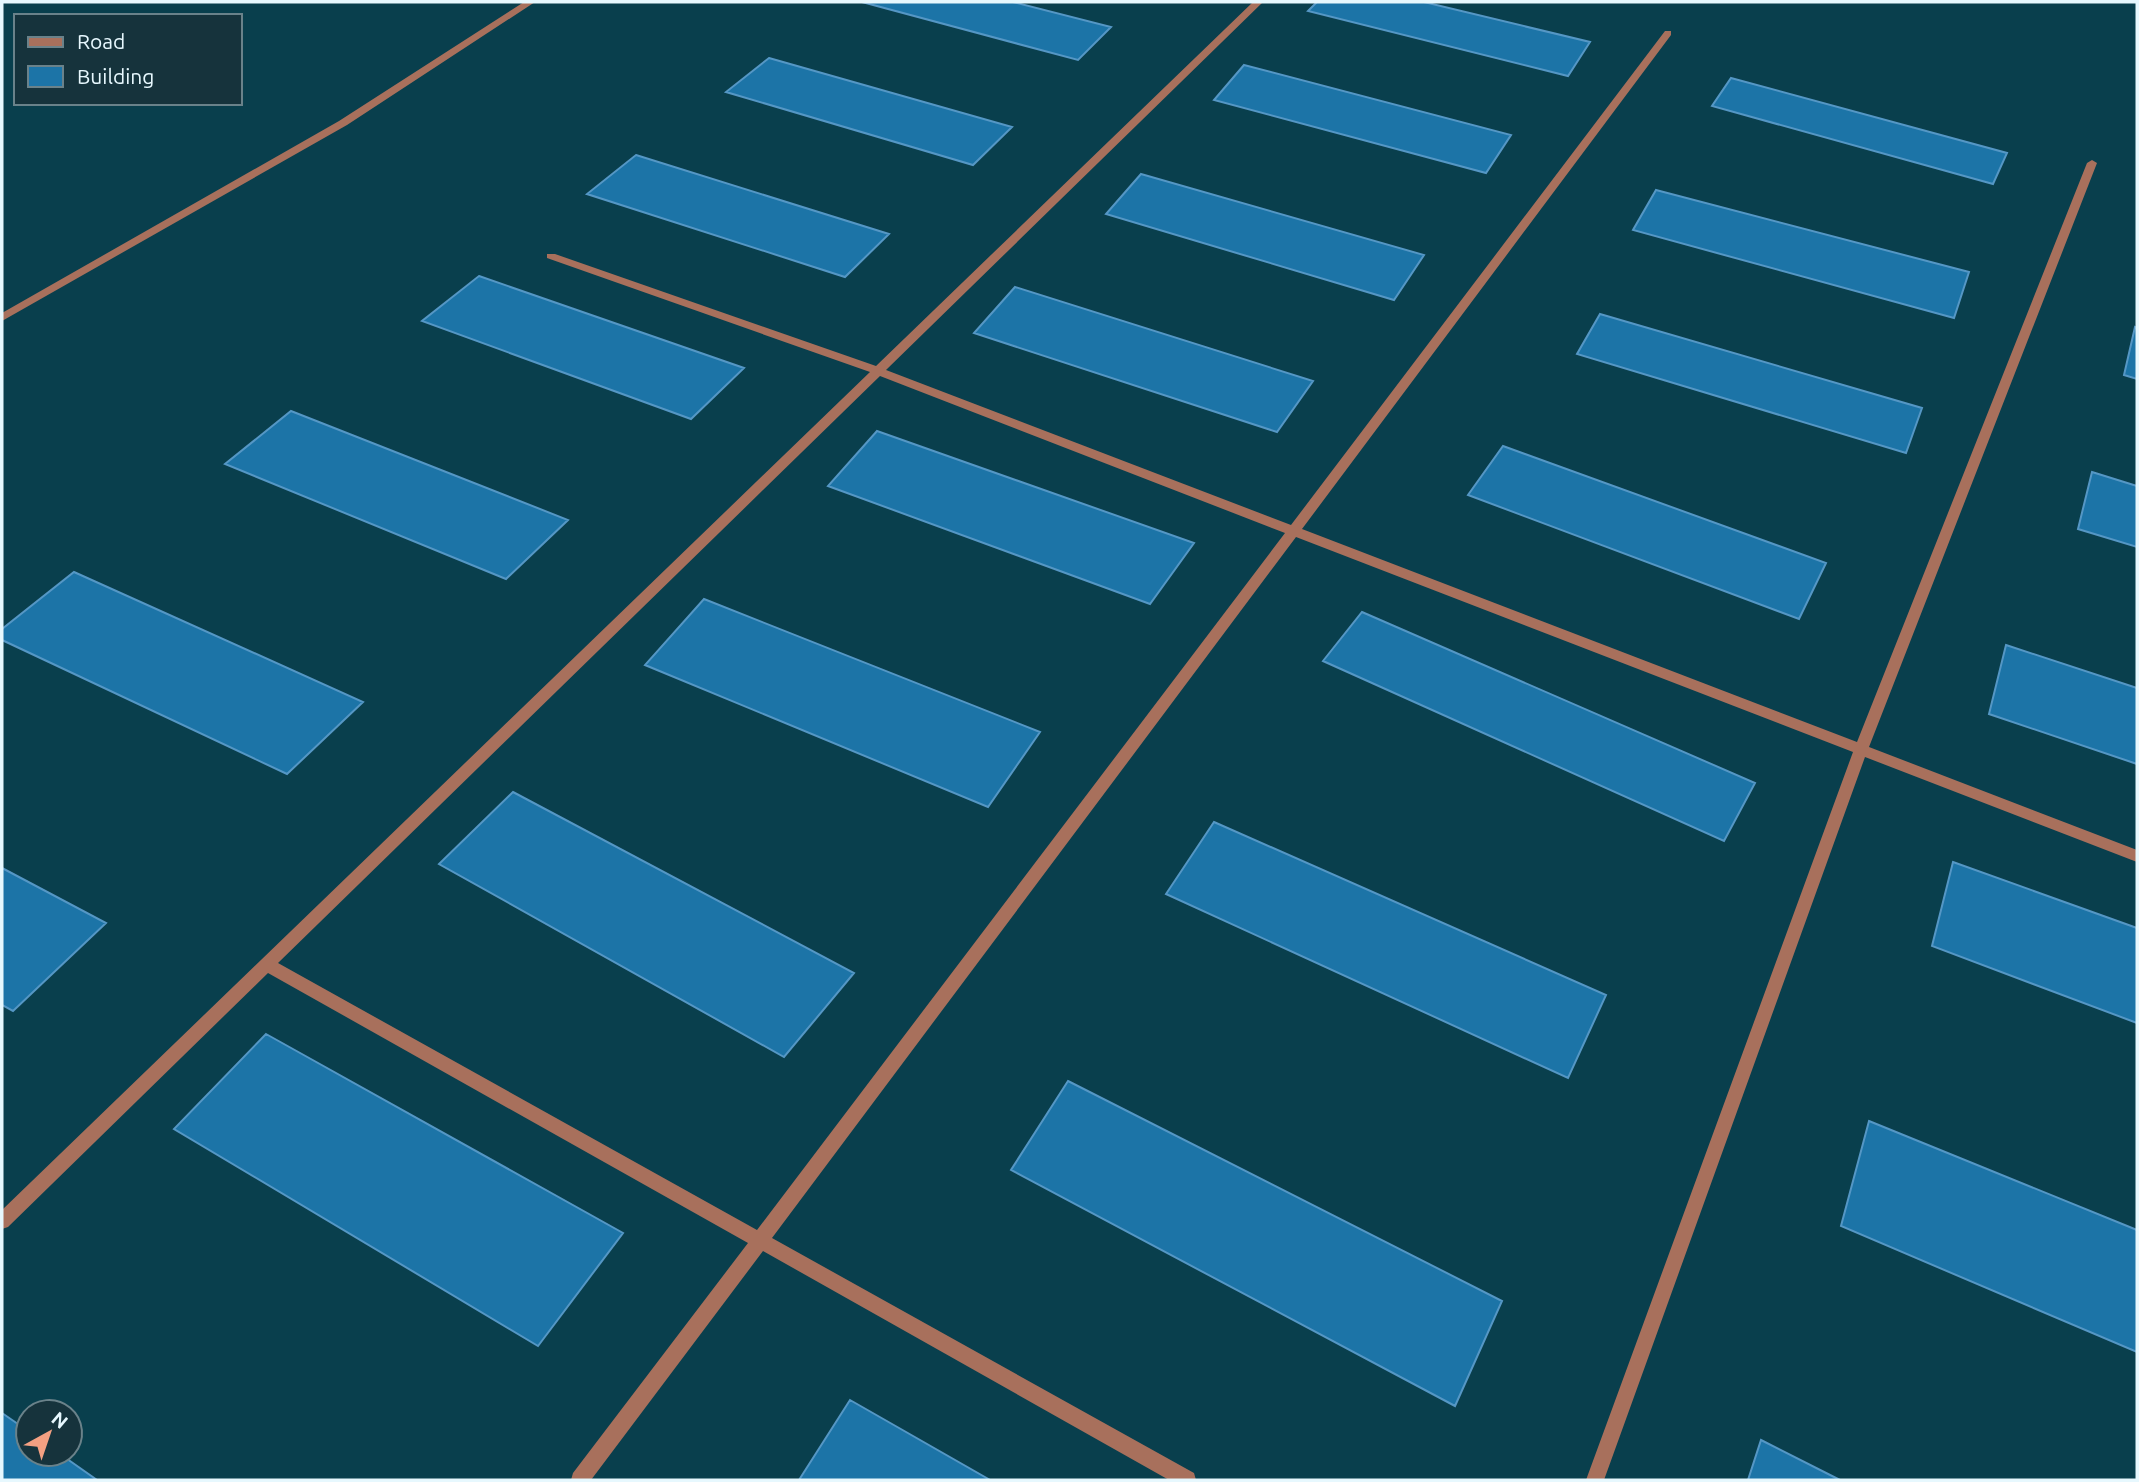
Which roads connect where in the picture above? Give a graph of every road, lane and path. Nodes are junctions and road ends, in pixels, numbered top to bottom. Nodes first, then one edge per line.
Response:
1 (530, 2) edge
2 (1258, 2) edge
3 (1668, 33) dead end
4 (2092, 163) dead end
5 (551, 256) dead end
6 (2, 318) edge
7 (877, 371) junction
8 (1294, 532) junction
9 (1861, 750) junction
10 (2137, 856) edge
11 (266, 964) junction
12 (2, 1221) edge
13 (759, 1241) junction
14 (580, 1480) edge
15 (1187, 1480) edge
16 (1595, 1480) edge

1 - 6 street
2 - 7 street
3 - 8 street
4 - 9 street
5 - 7 street
7 - 8 street
7 - 11 street
8 - 9 street
8 - 13 street
9 - 10 street
9 - 16 street
11 - 12 street
11 - 13 street
13 - 14 street
13 - 15 street

